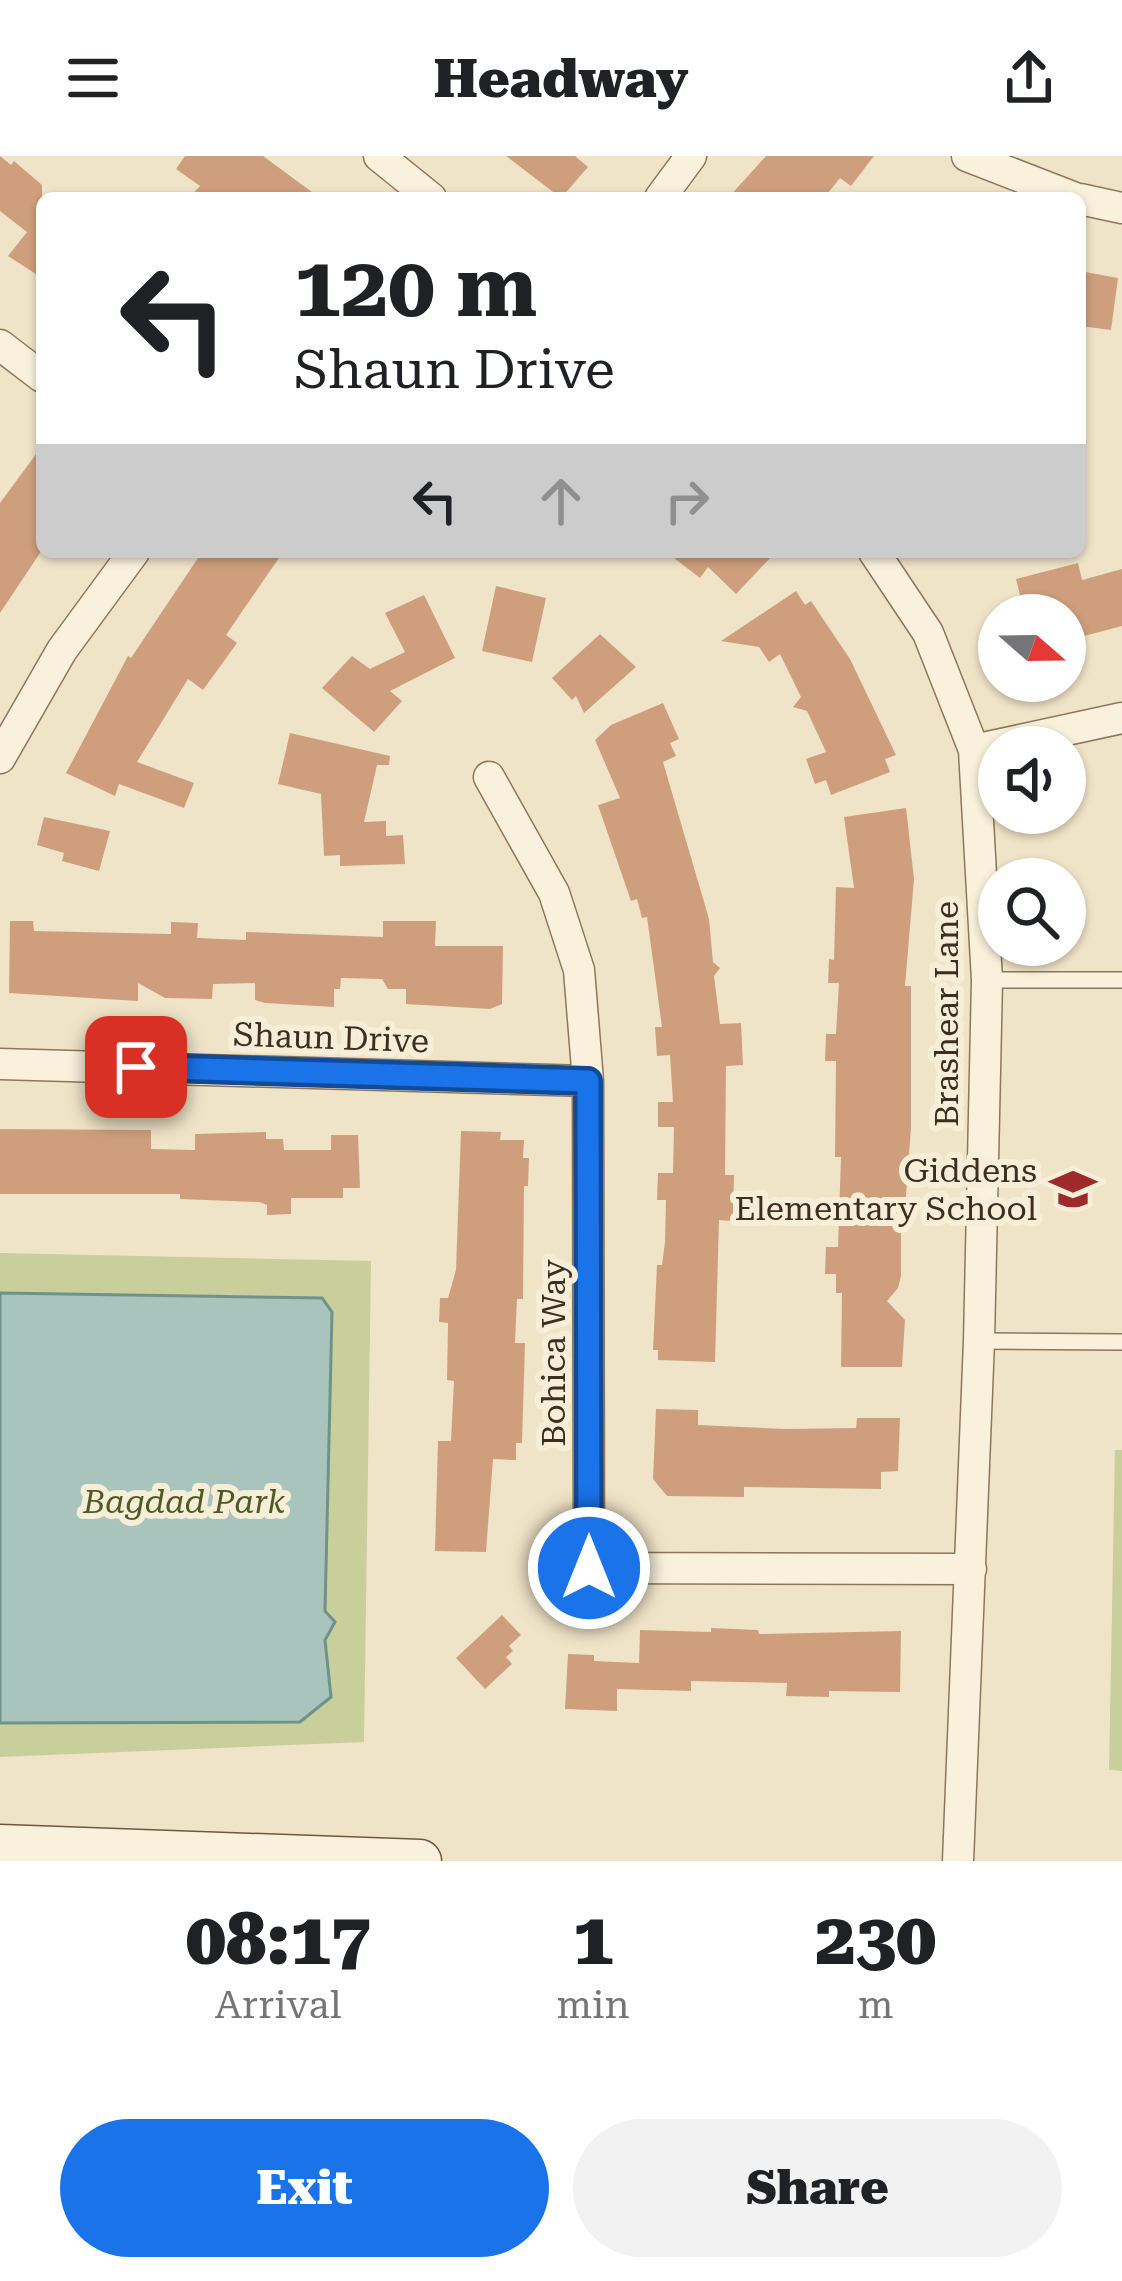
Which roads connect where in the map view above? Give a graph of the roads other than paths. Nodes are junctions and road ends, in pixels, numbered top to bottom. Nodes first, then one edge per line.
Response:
1 (379, 156) edge
2 (691, 156) edge
3 (967, 156) edge
4 (410, 192) edge
5 (664, 192) edge
6 (1059, 192) edge
7 (1086, 201) edge
8 (1122, 208) edge
9 (0, 345) edge
10 (36, 372) edge
11 (130, 558) edge
12 (878, 558) edge
13 (1122, 718) edge
14 (974, 750) junction
15 (0, 758) edge
16 (489, 777) dead end
17 (987, 980) junction
18 (1122, 980) edge
19 (0, 1064) edge
20 (588, 1081) junction
21 (979, 1341) junction
22 (1122, 1342) edge
23 (971, 1569) junction
24 (0, 1846) edge
25 (263, 1858) edge
26 (420, 1861) edge
27 (958, 1861) edge

1 - 4 street
2 - 5 street
3 - 6 street
7 - 8 street
9 - 10 street
11 - 15 street
12 - 14 street, Brashear Lane
13 - 14 street
14 - 17 street, Brashear Lane
16 - 20 street, Bohica Way
17 - 18 lane
17 - 21 street, Brashear Lane
19 - 20 street, Shaun Drive
20 - 23 street, Bohica Way
21 - 22 lane
21 - 23 street, Brashear Lane
23 - 27 street, Brashear Lane
24 - 25 main road
25 - 26 main road

